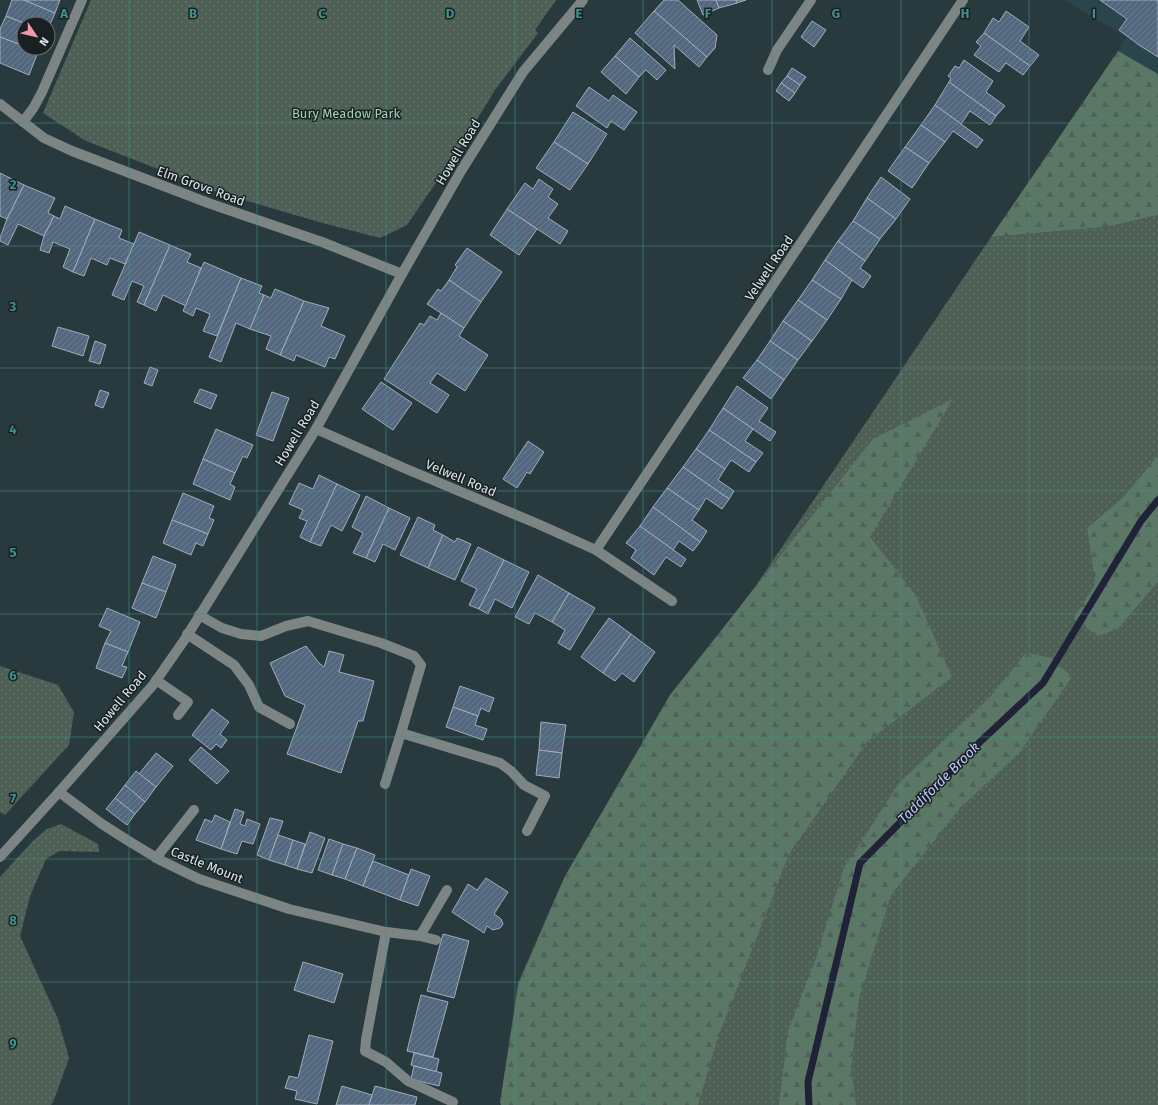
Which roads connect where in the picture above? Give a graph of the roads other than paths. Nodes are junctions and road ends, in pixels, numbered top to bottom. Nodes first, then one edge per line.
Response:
1 (82, 0) edge
2 (583, 0) edge
3 (811, 0) edge
4 (963, 0) edge
5 (768, 70) dead end
6 (0, 104) edge
7 (22, 122) junction
8 (402, 274) junction
9 (316, 429) junction
10 (596, 550) junction
11 (672, 601) dead end
12 (200, 615) junction
13 (187, 634) junction
14 (156, 680) junction
15 (178, 715) dead end
16 (290, 724) dead end
17 (401, 732) junction
18 (385, 784) dead end
19 (59, 792) junction
20 (194, 810) dead end
21 (527, 831) dead end
22 (0, 857) edge
23 (156, 858) junction
24 (447, 890) dead end
25 (386, 932) junction
26 (420, 936) junction
27 (436, 940) dead end
28 (453, 1102) dead end

1 - 7 street
2 - 8 street, Howell Road
3 - 5 street
4 - 10 street, Velwell Road
6 - 7 street, Elm Grove Road
7 - 8 street, Elm Grove Road
8 - 9 street, Howell Road
9 - 10 street, Velwell Road
9 - 12 street, Howell Road
10 - 11 street, Velwell Road
12 - 13 street, Howell Road
12 - 17 street
13 - 14 street, Howell Road
13 - 16 street
14 - 15 street
14 - 19 street, Howell Road
17 - 18 street
17 - 21 street
19 - 22 street, Howell Road
19 - 23 street, Castle Mount
20 - 23 street
23 - 25 street, Castle Mount
24 - 26 street
25 - 26 street, Castle Mount
25 - 28 street
26 - 27 street, Castle Mount

